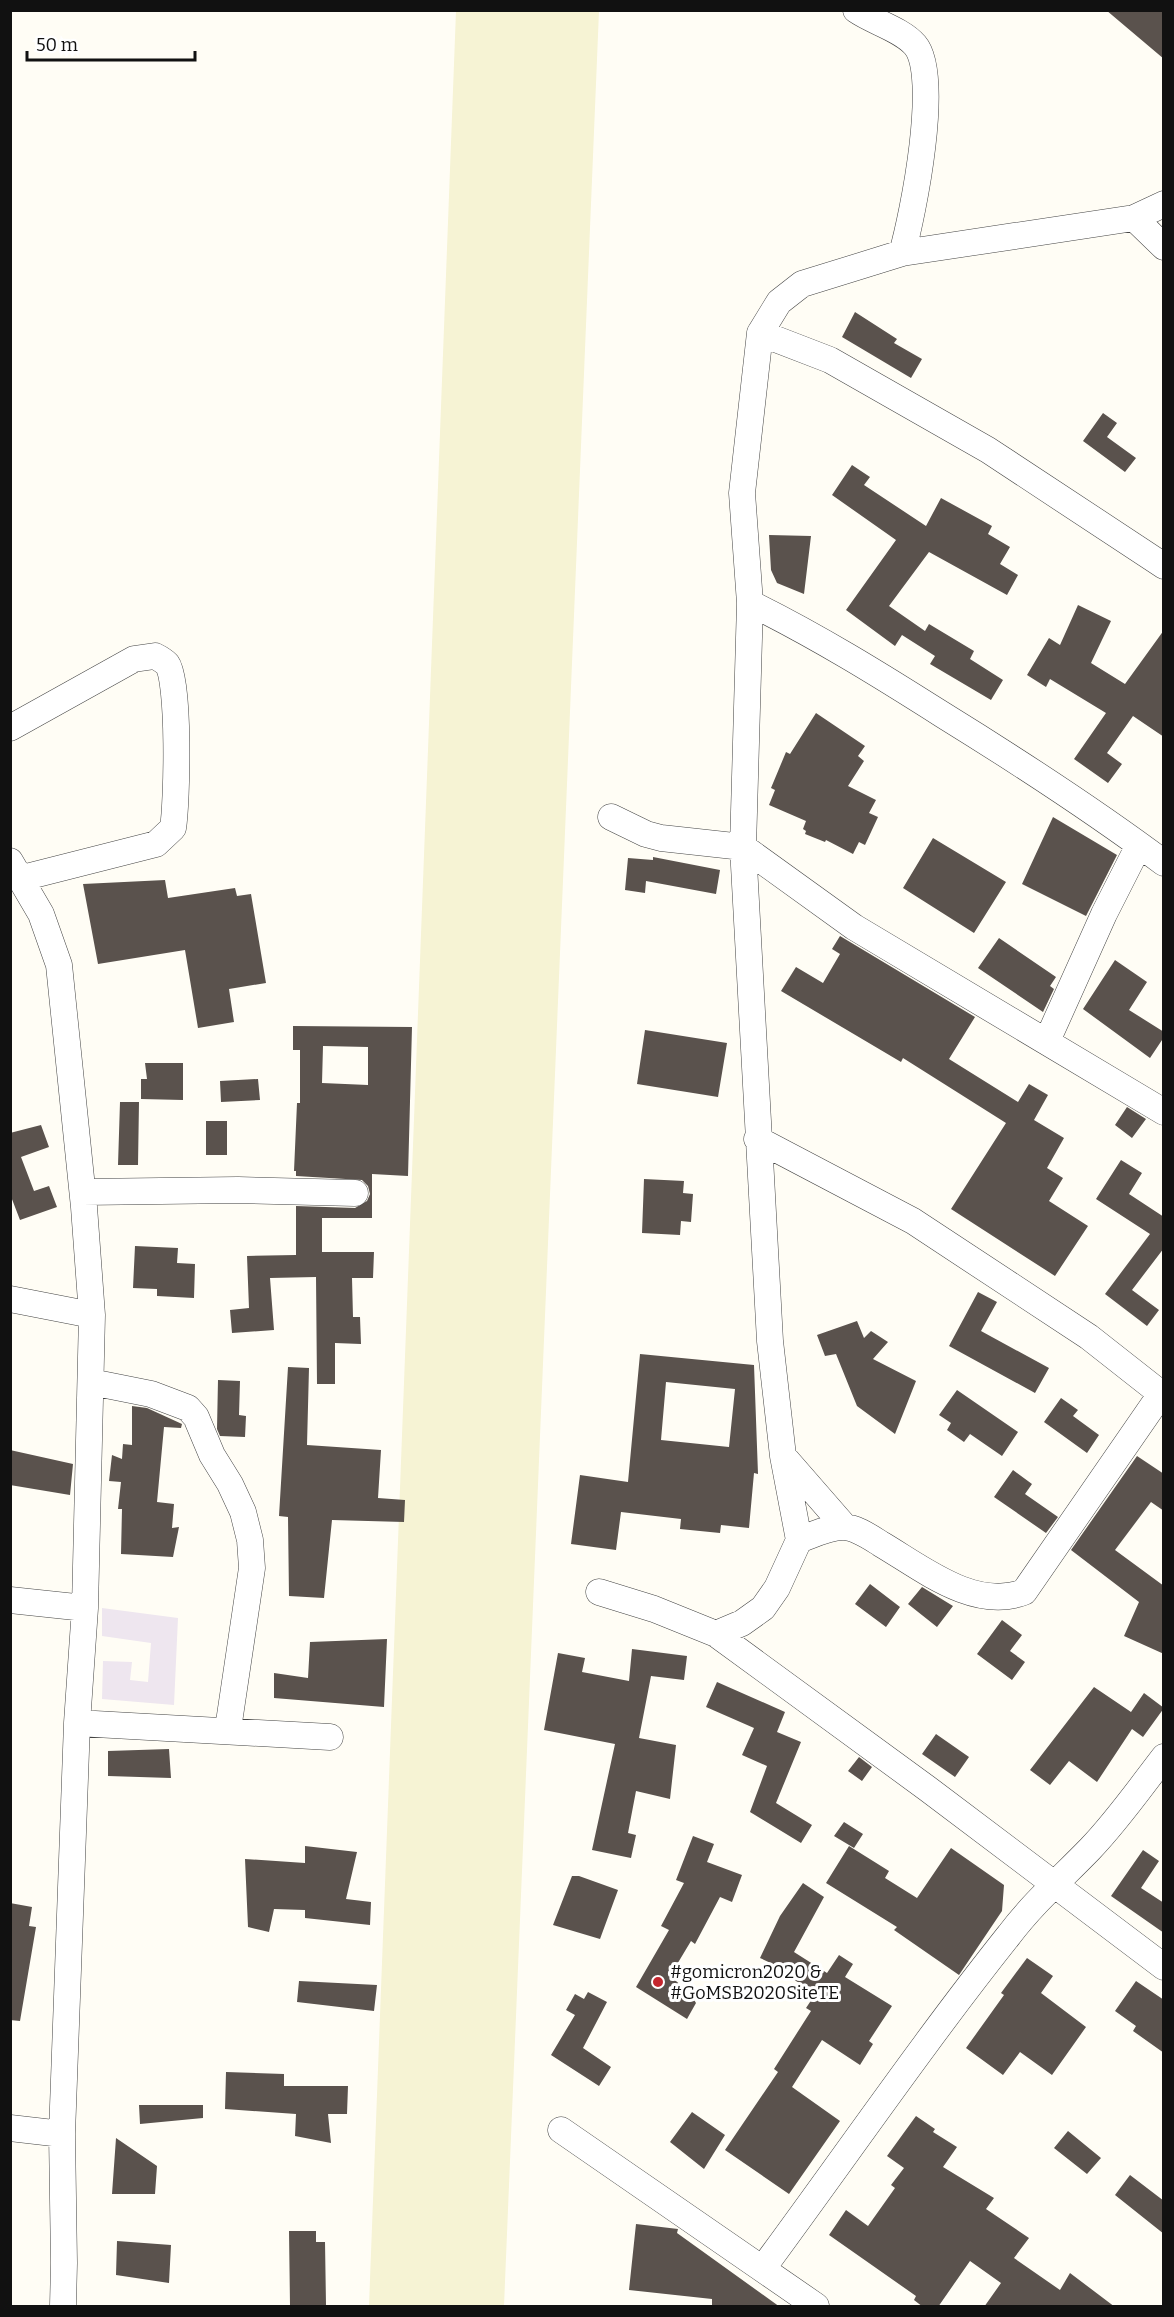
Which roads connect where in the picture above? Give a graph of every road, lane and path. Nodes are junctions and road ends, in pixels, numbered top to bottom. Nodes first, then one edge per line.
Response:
1 (856, 10) edge
2 (1164, 204) edge
3 (1134, 218) junction
4 (1164, 247) edge
5 (902, 253) junction
6 (760, 333) junction
7 (1164, 566) edge
8 (750, 603) junction
9 (10, 728) edge
10 (611, 817) dead end
11 (1139, 845) junction
12 (743, 847) junction
13 (1164, 863) edge
14 (16, 869) edge
15 (1047, 1041) junction
16 (1164, 1112) edge
17 (758, 1139) junction
18 (83, 1192) junction
19 (355, 1193) dead end
20 (10, 1299) edge
21 (92, 1315) junction
22 (92, 1382) junction
23 (1162, 1395) edge
24 (783, 1456) junction
25 (845, 1527) junction
26 (799, 1540) junction
27 (599, 1592) dead end
28 (10, 1600) edge
29 (85, 1608) junction
30 (716, 1634) junction
31 (77, 1723) junction
32 (228, 1729) junction
33 (330, 1737) dead end
34 (1164, 1756) edge
35 (1053, 1885) junction
36 (1164, 1967) edge
37 (10, 2128) edge
38 (561, 2130) dead end
39 (62, 2134) junction
40 (763, 2268) junction
41 (63, 2307) edge
42 (816, 2307) edge

1 - 5 street
2 - 3 street
3 - 4 street
3 - 5 street
5 - 6 street
6 - 7 street
6 - 8 street
8 - 11 street
8 - 12 street
9 - 14 street
10 - 12 street
11 - 13 street
11 - 15 street
12 - 15 street
12 - 17 street
14 - 18 street
15 - 16 street
17 - 23 street
17 - 24 street
18 - 19 street
18 - 21 street
20 - 21 street
21 - 22 street
22 - 29 street
22 - 32 street
23 - 25 street
24 - 25 street
24 - 26 street
25 - 26 street
26 - 30 street
27 - 30 street
28 - 29 street
29 - 31 street
30 - 35 street
31 - 32 street
31 - 39 street
32 - 33 street
34 - 35 street
35 - 36 street
35 - 40 street
37 - 39 street
38 - 40 street
39 - 41 street
40 - 42 street

